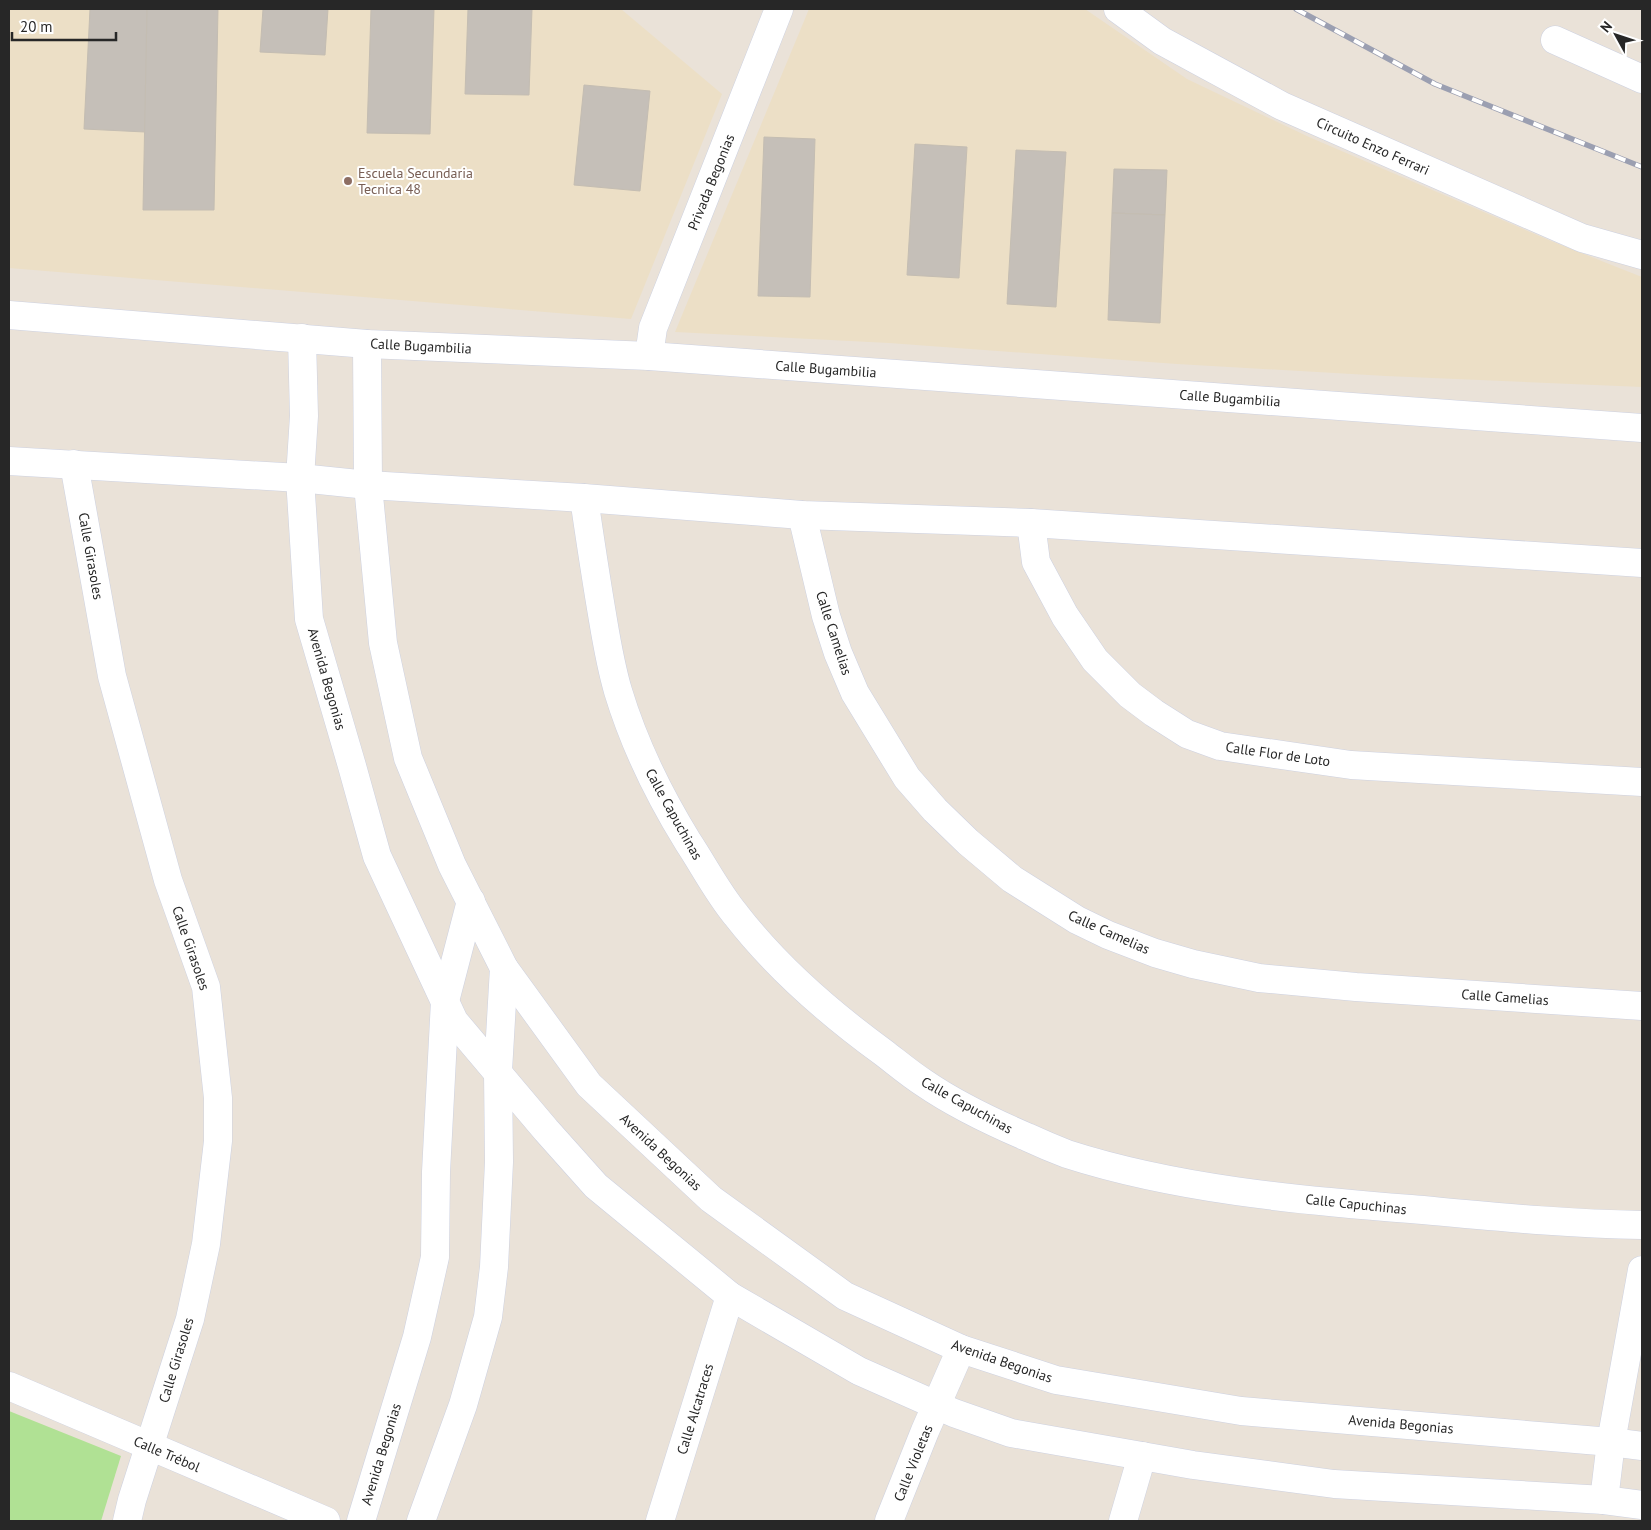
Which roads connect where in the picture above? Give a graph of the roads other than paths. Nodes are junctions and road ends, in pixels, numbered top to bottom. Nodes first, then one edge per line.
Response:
1 (779, 9) edge
2 (1118, 9) edge
3 (1555, 40) dead end
4 (1642, 79) edge
5 (1642, 255) edge
6 (9, 315) edge
7 (302, 338) junction
8 (367, 344) junction
9 (649, 356) junction
10 (1642, 428) edge
11 (9, 461) edge
12 (74, 464) junction
13 (300, 478) junction
14 (368, 485) junction
15 (584, 498) junction
16 (802, 515) junction
17 (1031, 523) junction
18 (1642, 564) edge
19 (1642, 782) edge
20 (470, 901) junction
21 (504, 968) junction
22 (445, 1001) junction
23 (1642, 1006) edge
24 (498, 1071) junction
25 (1642, 1225) edge
26 (1642, 1270) edge
27 (730, 1296) junction
28 (961, 1349) junction
29 (9, 1386) edge
30 (936, 1405) junction
31 (1611, 1442) junction
32 (1642, 1446) edge
33 (149, 1447) junction
34 (1142, 1456) junction
35 (1604, 1500) junction
36 (1642, 1505) edge
37 (127, 1521) edge
38 (326, 1521) edge
39 (361, 1521) edge
40 (421, 1521) edge
41 (660, 1521) edge
42 (889, 1521) edge
43 (1123, 1521) edge

1 - 9 street, Privada Begonias
2 - 5 street, Circuito Enzo Ferrari
3 - 4 street
6 - 7 street, Calle Bugambilia
7 - 8 street, Calle Bugambilia
7 - 13 street, Avenida Begonias
8 - 9 street, Calle Bugambilia
8 - 14 street, Avenida Begonias
9 - 10 street, Calle Bugambilia
11 - 12 street
12 - 13 street
12 - 33 street, Calle Girasoles
13 - 14 street
13 - 22 street, Avenida Begonias
14 - 15 street
14 - 20 street, Avenida Begonias
15 - 16 street
15 - 25 street, Calle Capuchinas
16 - 17 street
16 - 23 street, Calle Camelias
17 - 18 street
17 - 19 street, Calle Flor de Loto
20 - 21 street, Avenida Begonias
20 - 22 street, Avenida Begonias
21 - 24 street
21 - 28 street, Avenida Begonias
22 - 24 street, Avenida Begonias
22 - 39 street, Avenida Begonias
24 - 27 street, Avenida Begonias
24 - 40 street
26 - 31 street
27 - 30 street, Avenida Begonias
27 - 41 street, Calle Alcatraces
28 - 30 street, Calle Violetas
28 - 31 street, Avenida Begonias
29 - 33 street, Calle Trébol
30 - 34 street, Avenida Begonias
30 - 42 street, Calle Violetas
31 - 32 street, Avenida Begonias
31 - 35 street
33 - 37 street, Calle Girasoles
33 - 38 street, Calle Trébol
34 - 35 street, Avenida Begonias
34 - 43 street
35 - 36 street, Avenida Begonias

